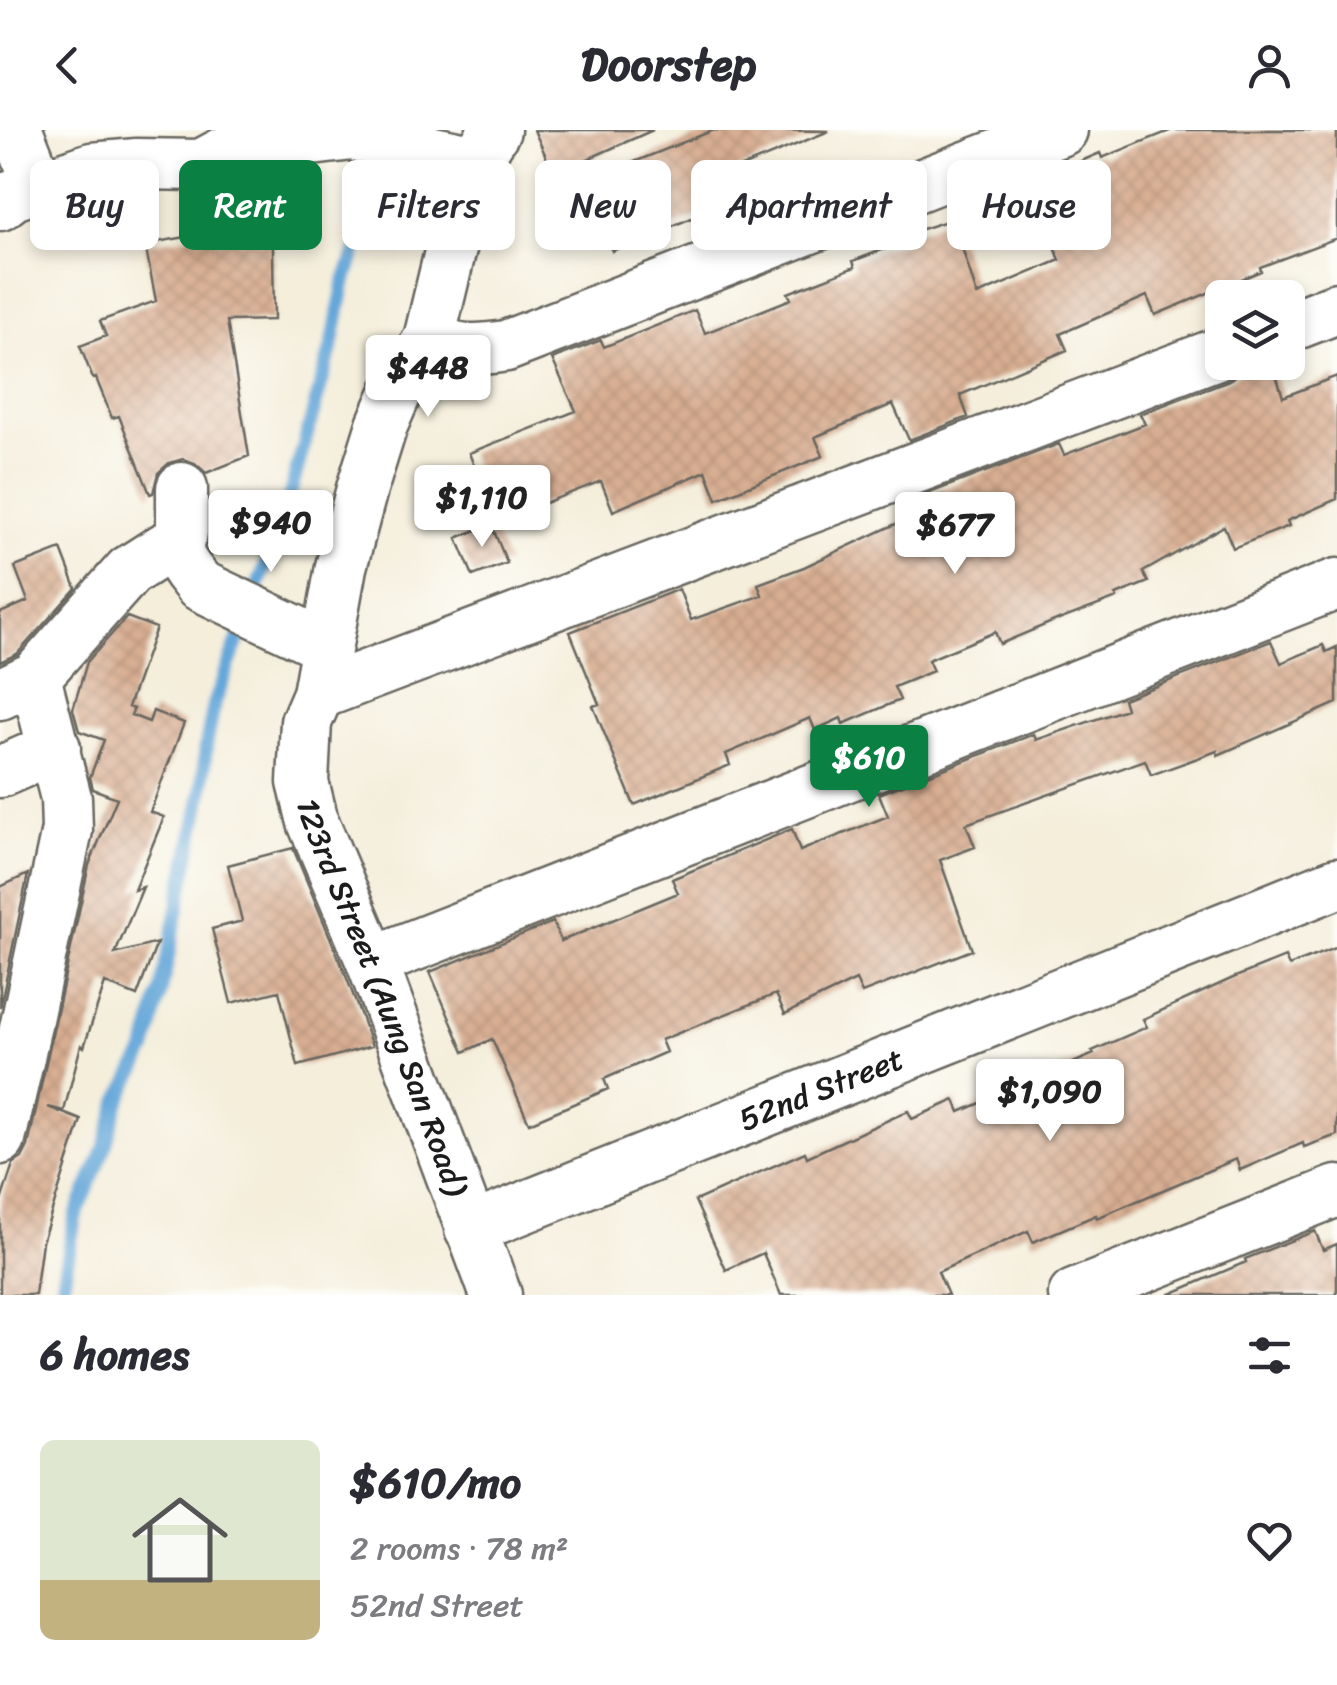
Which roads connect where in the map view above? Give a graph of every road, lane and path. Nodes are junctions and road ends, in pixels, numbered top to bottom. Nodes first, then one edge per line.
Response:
1 (17, 130) edge
2 (1062, 130) edge
3 (359, 135) edge
4 (472, 148) edge
5 (20, 196) edge
6 (1337, 308) edge
7 (1305, 320) edge
8 (430, 338) junction
9 (1205, 358) edge
10 (182, 488) dead end
11 (188, 564) junction
12 (1337, 584) edge
13 (317, 640) junction
14 (18, 685) edge
15 (318, 694) junction
16 (55, 748) junction
17 (0, 772) edge
18 (1337, 883) edge
19 (372, 962) junction
20 (9, 1060) edge
21 (0, 1140) edge
22 (1337, 1191) edge
23 (470, 1229) junction
24 (496, 1295) edge
25 (1074, 1295) edge

1 - 5 street
2 - 8 street
3 - 4 street
3 - 5 street
4 - 8 street, 123rd Street (Aung San Road)
6 - 7 street
8 - 13 street, 123rd Street (Aung San Road)
9 - 15 street
10 - 11 street
11 - 13 street
11 - 14 street
12 - 19 street
13 - 15 street, 123rd Street (Aung San Road)
14 - 16 street
15 - 19 street, 123rd Street (Aung San Road)
16 - 17 street
16 - 20 street
18 - 23 street, 52nd Street
19 - 23 street, 123rd Street (Aung San Road)
20 - 21 street
22 - 25 street
23 - 24 street, 123rd Street (Aung San Road)

